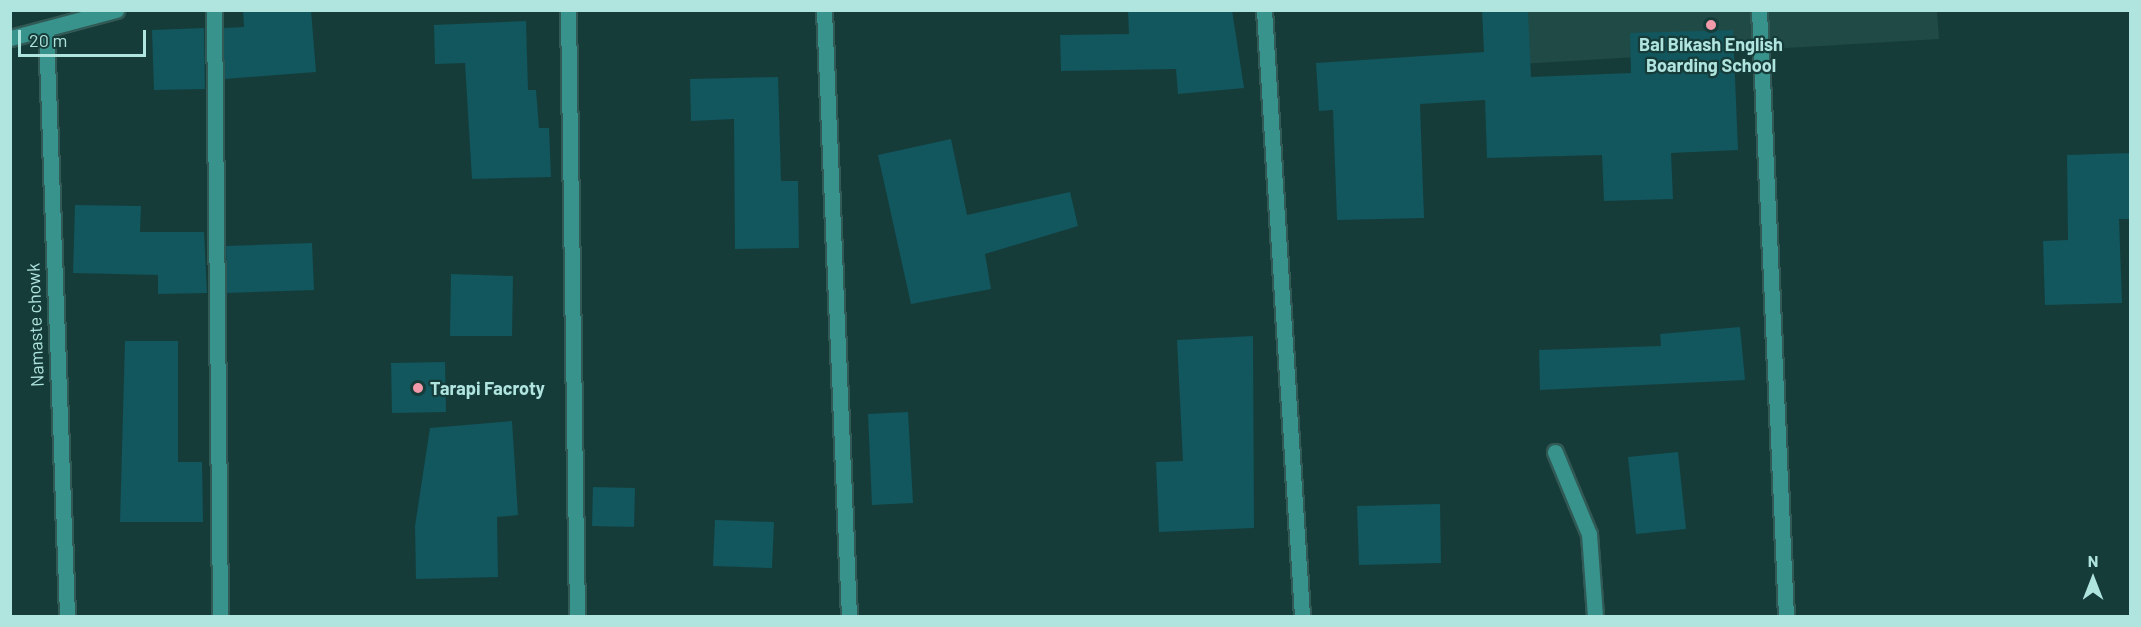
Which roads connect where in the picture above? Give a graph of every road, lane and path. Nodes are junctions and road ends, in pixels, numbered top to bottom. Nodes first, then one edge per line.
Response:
1 (116, 10) edge
2 (214, 10) edge
3 (568, 10) edge
4 (824, 10) edge
5 (1264, 10) edge
6 (1760, 10) edge
7 (45, 31) junction
8 (10, 38) edge
9 (1555, 452) dead end
10 (67, 616) edge
11 (220, 616) edge
12 (577, 616) edge
13 (849, 616) edge
14 (1302, 616) edge
15 (1595, 616) edge
16 (1786, 616) edge

1 - 7 street
2 - 11 street
3 - 12 street
4 - 13 street
5 - 14 street
6 - 16 street
7 - 8 street
7 - 10 street, Namaste chowk
9 - 15 street

